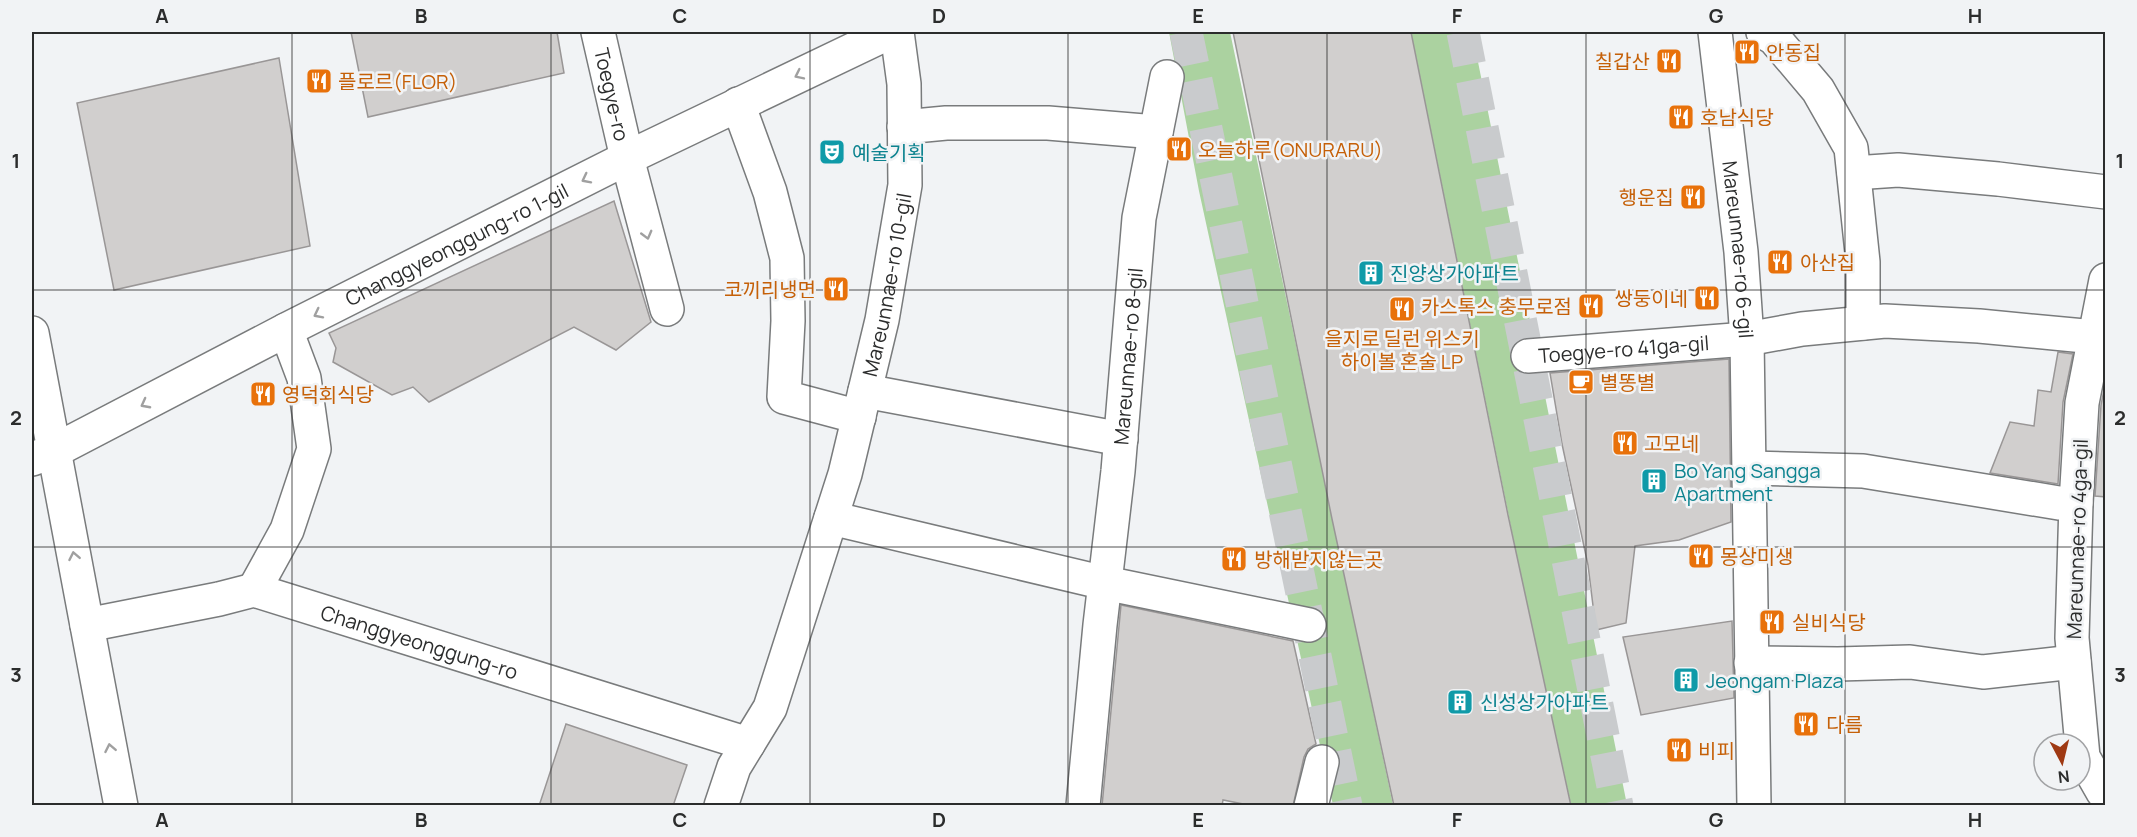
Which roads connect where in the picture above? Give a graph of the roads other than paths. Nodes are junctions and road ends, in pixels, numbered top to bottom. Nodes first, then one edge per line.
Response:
1 (598, 32) edge
2 (890, 32) edge
3 (897, 32) edge
4 (1715, 32) edge
5 (1763, 32) edge
6 (835, 43) edge
7 (1167, 77) dead end
8 (738, 104) junction
9 (904, 127) junction
10 (1156, 132) junction
11 (627, 158) junction
12 (1854, 173) junction
13 (2106, 192) edge
14 (2106, 280) edge
15 (668, 309) dead end
16 (1863, 323) junction
17 (286, 330) junction
18 (32, 333) edge
19 (2095, 337) junction
20 (1747, 339) junction
21 (1528, 356) dead end
22 (862, 404) junction
23 (1121, 439) junction
24 (43, 455) edge
25 (1749, 468) junction
26 (2076, 503) junction
27 (831, 518) junction
28 (1105, 583) junction
29 (254, 590) junction
30 (87, 625) junction
31 (1309, 625) dead end
32 (2074, 662) junction
33 (1751, 663) junction
34 (748, 744) junction
35 (1322, 762) dead end
36 (2106, 792) edge
37 (121, 806) edge
38 (721, 806) edge
39 (1083, 806) edge
40 (1311, 806) edge
41 (1754, 806) edge

1 - 11 street, Toegye-ro
2 - 6 street, Changgyeonggung-ro 1-gil
3 - 9 street, Mareunnae-ro 10-gil
4 - 20 street, Mareunnae-ro 6-gil
5 - 12 street
6 -> 8 street, Changgyeonggung-ro 1-gil
7 - 10 street, Mareunnae-ro 8-gil
8 - 11 street, Changgyeonggung-ro 1-gil
8 - 22 street
9 - 10 street
9 - 22 street, Mareunnae-ro 10-gil
10 - 23 street, Mareunnae-ro 8-gil
11 -> 15 street
11 -> 17 street, Changgyeonggung-ro 1-gil
12 - 13 street
12 - 16 street
14 - 19 street, Mareunnae-ro 4ga-gil
16 - 19 street, Toegye-ro 41ga-gil
16 - 20 street, Toegye-ro 41ga-gil
17 -> 24 street, Changgyeonggung-ro 1-gil
17 - 29 street
18 - 24 street
19 - 26 street, Mareunnae-ro 4ga-gil
20 - 21 street, Toegye-ro 41ga-gil
20 - 25 street, Mareunnae-ro 6-gil
22 - 23 street, Mareunnae-ro 10-gil
22 - 27 street, Mareunnae-ro 10-gil
23 - 28 street, Mareunnae-ro 8-gil
30 -> 24 street
25 - 26 street
25 - 33 street, Mareunnae-ro 6-gil
26 - 32 street, Mareunnae-ro 4ga-gil
27 - 28 street
27 - 34 street, Mareunnae-ro 10-gil
28 - 31 street
28 - 39 street, Mareunnae-ro 8-gil
29 - 30 street
29 - 34 street, Changgyeonggung-ro
37 -> 30 street
32 - 33 street
32 - 36 street, Mareunnae-ro 4ga-gil
33 - 41 street, Mareunnae-ro 6-gil
34 - 38 street, Mareunnae-ro 10-gil
35 - 40 street

